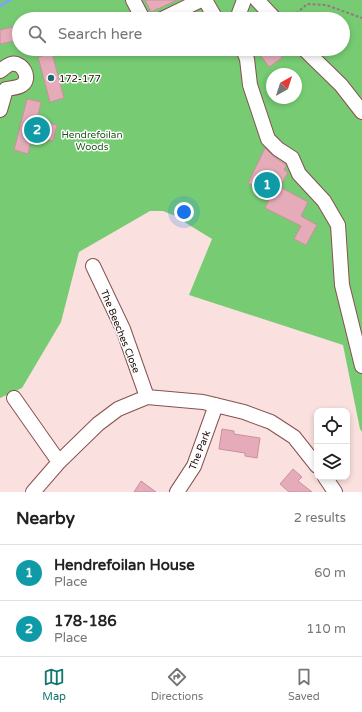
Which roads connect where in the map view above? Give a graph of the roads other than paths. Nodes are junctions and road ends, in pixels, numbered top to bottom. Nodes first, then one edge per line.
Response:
1 (133, 0) edge
2 (201, 0) edge
3 (205, 0) edge
4 (244, 0) edge
5 (257, 0) edge
6 (139, 12) edge
7 (176, 12) edge
8 (212, 12) edge
9 (240, 12) edge
10 (268, 12) edge
11 (245, 56) edge
12 (311, 56) edge
13 (0, 71) edge
14 (6, 89) junction
15 (0, 110) edge
16 (362, 112) edge
17 (93, 266) dead end
18 (362, 366) edge
19 (147, 397) junction
20 (14, 398) dead end
21 (216, 405) junction
22 (59, 462) junction
23 (314, 462) edge
24 (327, 480) edge
25 (33, 492) edge
26 (177, 492) edge
27 (335, 492) edge

1 - 6 street
2 - 7 street
3 - 8 street
4 - 9 street
5 - 10 street
11 - 18 street
12 - 16 street
13 - 14 street
13 - 14 street
14 - 15 street
17 - 19 street, The Beeches Close
19 - 21 street
19 - 22 street
20 - 22 street
21 - 23 street
21 - 26 street, The Park
22 - 25 street
24 - 27 street

